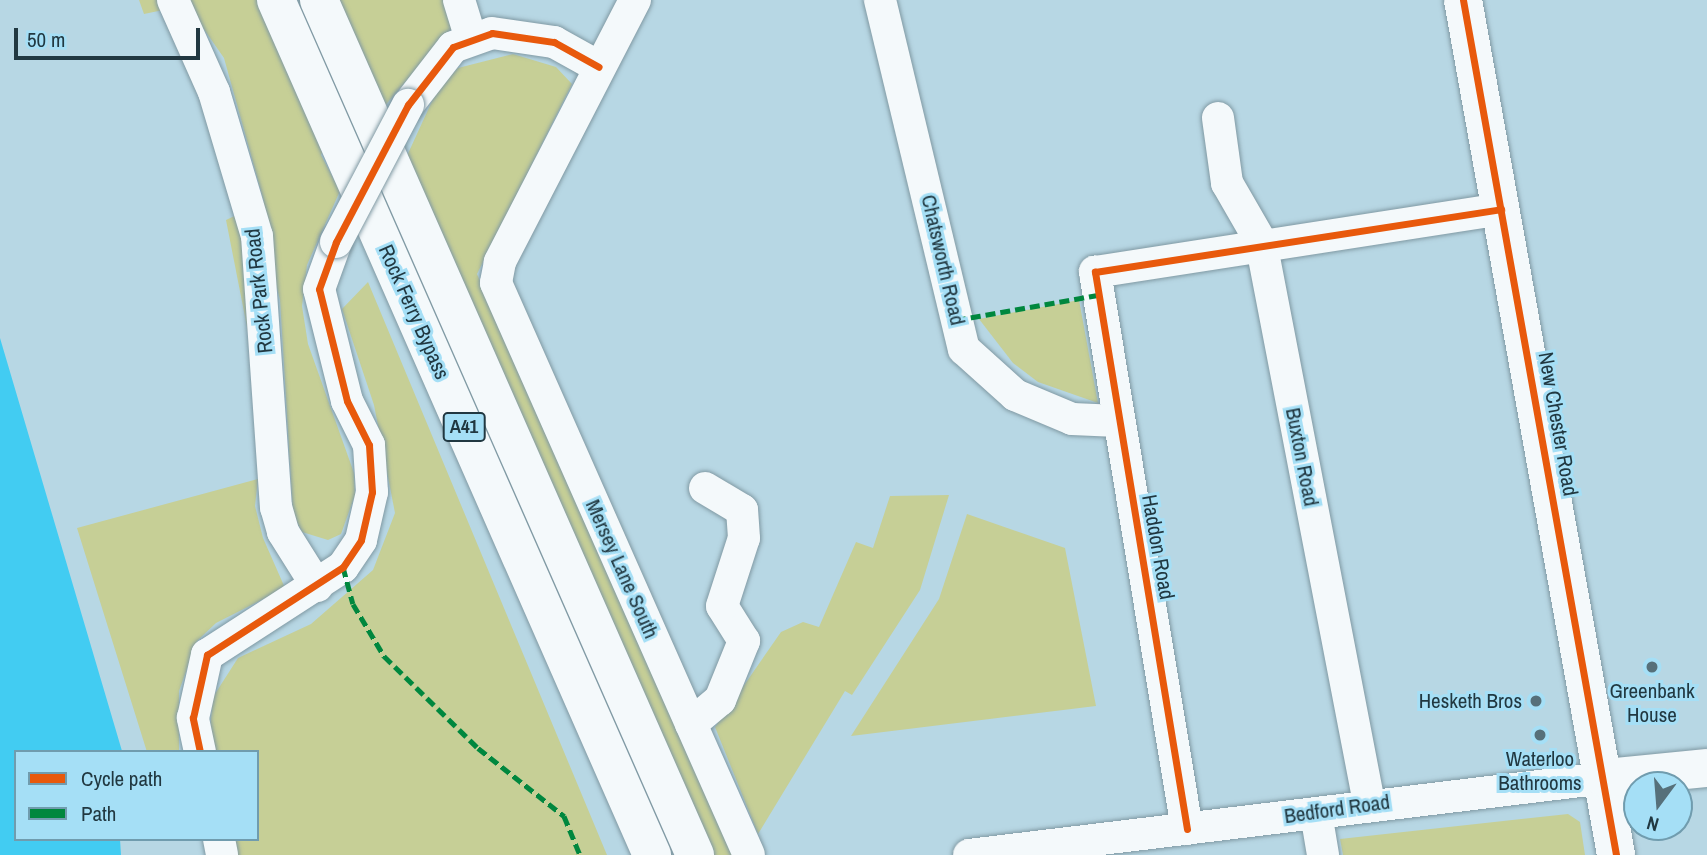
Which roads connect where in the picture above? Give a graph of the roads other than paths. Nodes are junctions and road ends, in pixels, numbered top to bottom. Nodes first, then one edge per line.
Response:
1 (173, 0) edge
2 (276, 0) edge
3 (319, 0) edge
4 (459, 0) edge
5 (635, 0) edge
6 (880, 0) edge
7 (1463, 0) edge
8 (471, 39) junction
9 (599, 66) junction
10 (1219, 118) dead end
11 (1501, 209) junction
12 (1261, 242) junction
13 (1118, 421) junction
14 (705, 488) dead end
15 (317, 586) junction
16 (691, 724) junction
17 (200, 750) edge
18 (1707, 768) edge
19 (1605, 778) junction
20 (1369, 803) junction
21 (1316, 813) junction
22 (1187, 829) junction
23 (652, 855) edge
24 (695, 855) edge
25 (749, 855) edge
26 (968, 855) edge
27 (1323, 855) edge
28 (1616, 855) edge

1 - 15 street, Rock Park Road
2 - 23 main road, Rock Ferry Bypass / A41
3 - 24 main road, Rock Ferry Bypass / A41
4 - 8 street
5 - 9 street
6 - 13 street, Chatsworth Road
7 - 11 main road, New Chester Road
8 - 9 street
8 - 15 street, bridge
9 - 16 street, Mersey Lane South
10 - 12 street, Buxton Road
11 - 12 street
11 - 19 main road, New Chester Road
12 - 13 street, Haddon Road
12 - 20 street, Buxton Road
13 - 22 street, Haddon Road
14 - 16 street
15 - 17 street
16 - 25 street, Mersey Lane South
18 - 19 main road, Bedford Road
19 - 20 street, Bedford Road
19 - 28 main road, New Chester Road
20 - 21 street, Bedford Road
21 - 22 street, Bedford Road
21 - 27 street
22 - 26 street, Bedford Road

